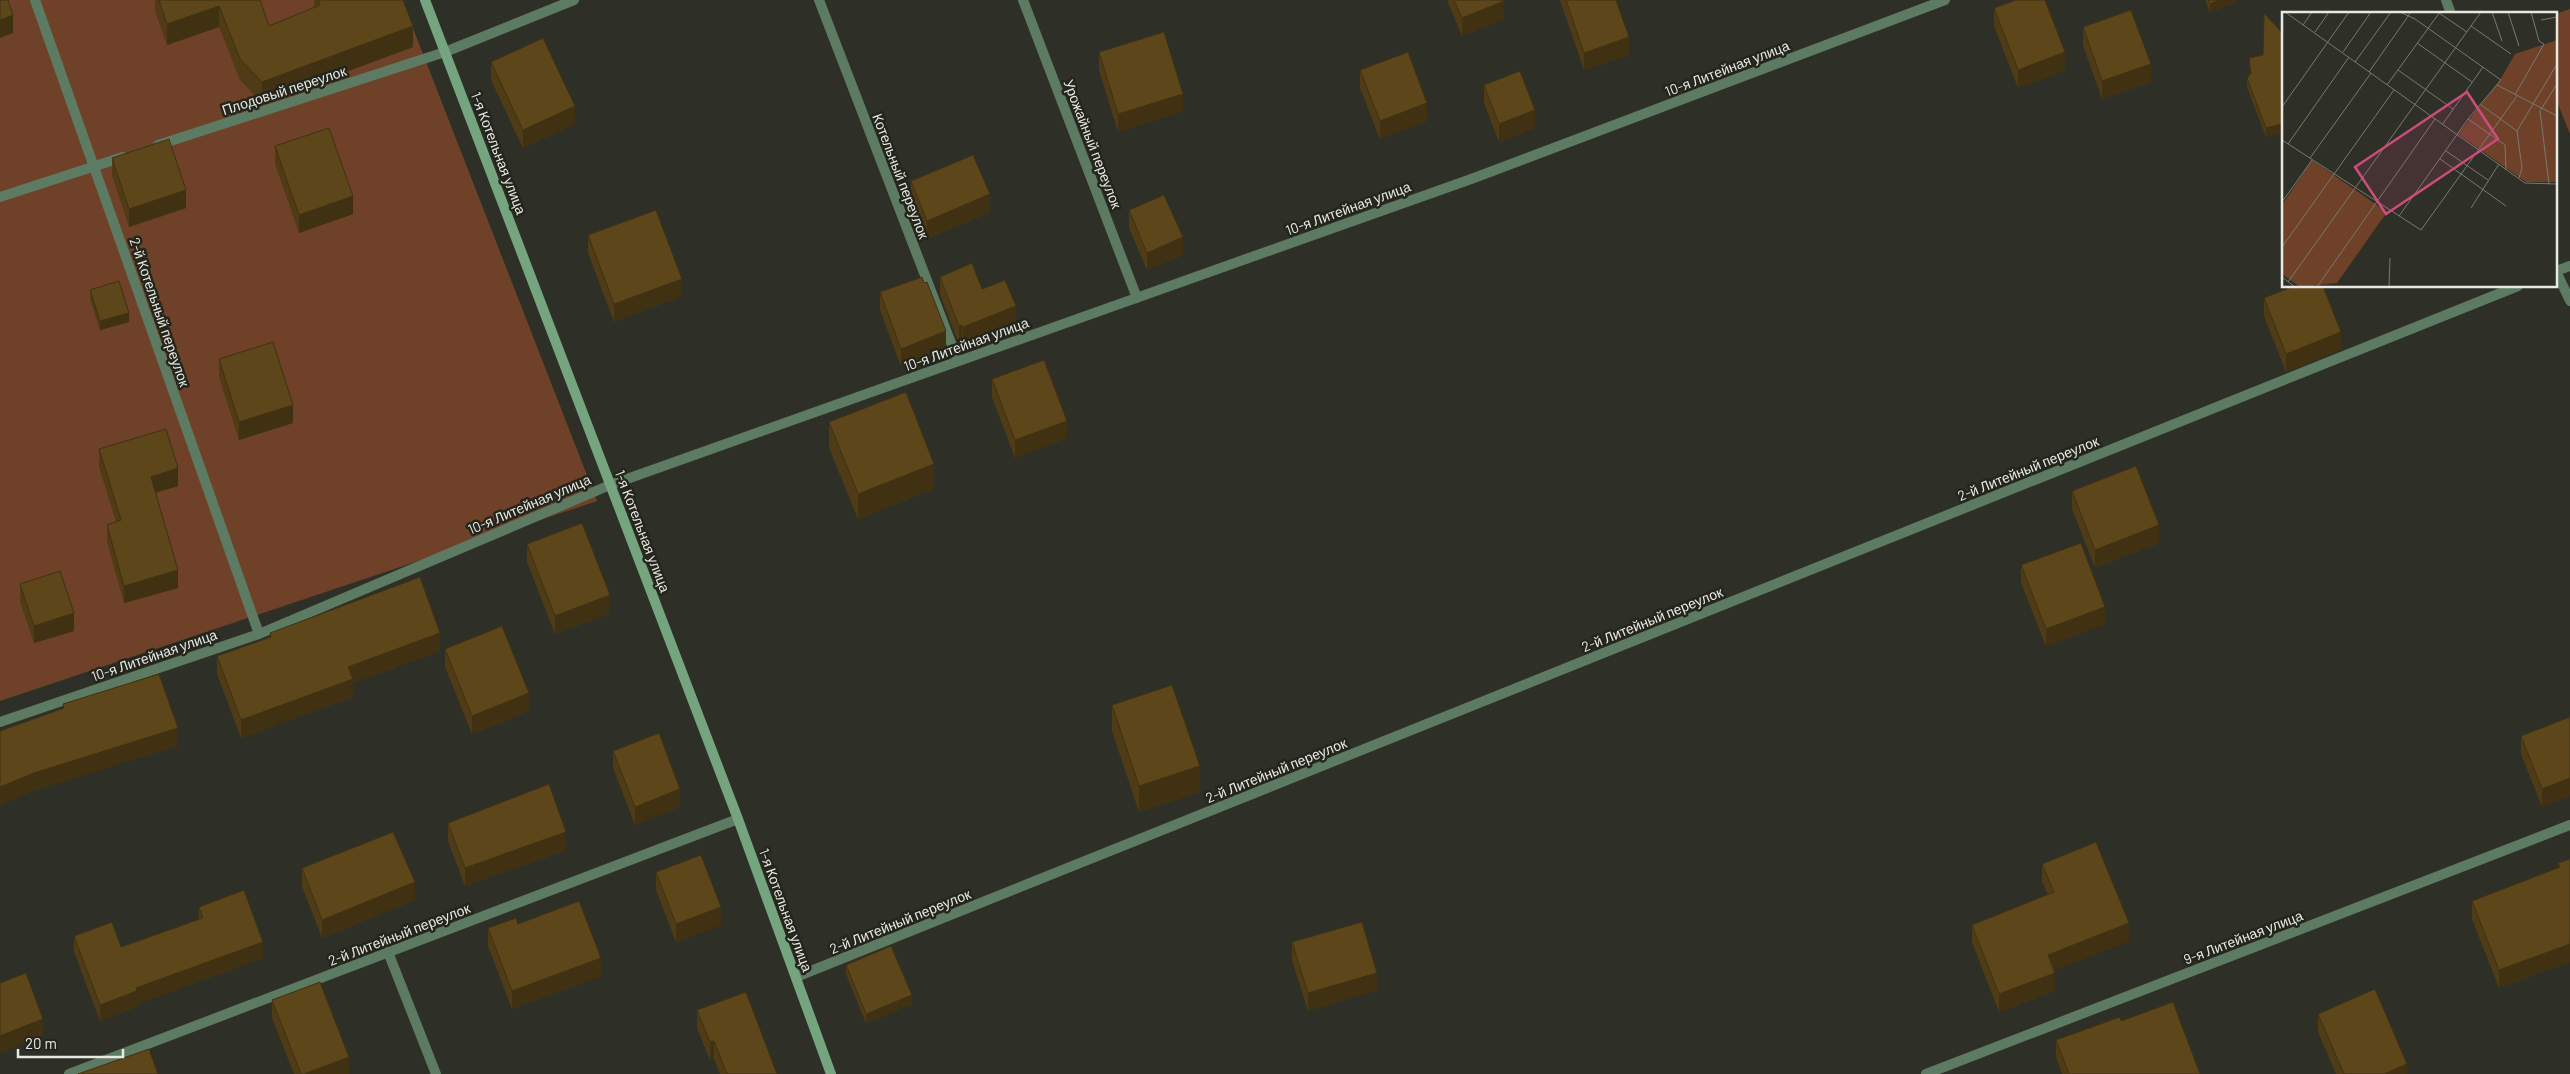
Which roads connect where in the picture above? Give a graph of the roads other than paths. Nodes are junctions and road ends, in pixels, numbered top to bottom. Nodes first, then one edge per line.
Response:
1 (35, 0) edge
2 (425, 0) edge
3 (574, 0) edge
4 (819, 0) edge
5 (1023, 0) edge
6 (1945, 0) edge
7 (2446, 0) edge
8 (2450, 12) edge
9 (446, 52) junction
10 (151, 148) edge
11 (132, 154) edge
12 (94, 166) junction
13 (0, 197) edge
14 (2570, 266) edge
15 (2558, 270) edge
16 (2558, 275) edge
17 (2513, 288) edge
18 (1137, 298) junction
19 (2570, 301) edge
20 (958, 362) junction
21 (610, 485) junction
22 (259, 634) junction
23 (0, 722) edge
24 (738, 819) junction
25 (2570, 825) edge
26 (388, 952) junction
27 (796, 977) junction
28 (69, 1074) edge
29 (436, 1074) edge
30 (831, 1074) edge
31 (1926, 1074) edge

1 - 12 street, 2-й Котельный переулок
2 - 9 street, 1-я Котельная улица
3 - 9 street, Плодовый переулок
4 - 20 street, Котельный переулок
5 - 18 street, Урожайный переулок
6 - 18 street, 10-я Литейная улица
7 - 8 street
9 - 10 street, Плодовый переулок
9 - 21 street, 1-я Котельная улица
11 - 12 street
12 - 13 street
12 - 22 street, 2-й Котельный переулок
14 - 15 street
16 - 19 street
17 - 27 street, 2-й Литейный переулок
18 - 20 street, 10-я Литейная улица
20 - 21 street, 10-я Литейная улица
21 - 22 street, 10-я Литейная улица
21 - 24 street, 1-я Котельная улица
22 - 23 street, 10-я Литейная улица
24 - 26 street, 2-й Литейный переулок
24 - 27 street, 1-я Котельная улица
25 - 31 street, 9-я Литейная улица
26 - 28 street, 2-й Литейный переулок
26 - 29 street
27 - 30 street, 1-я Котельная улица

